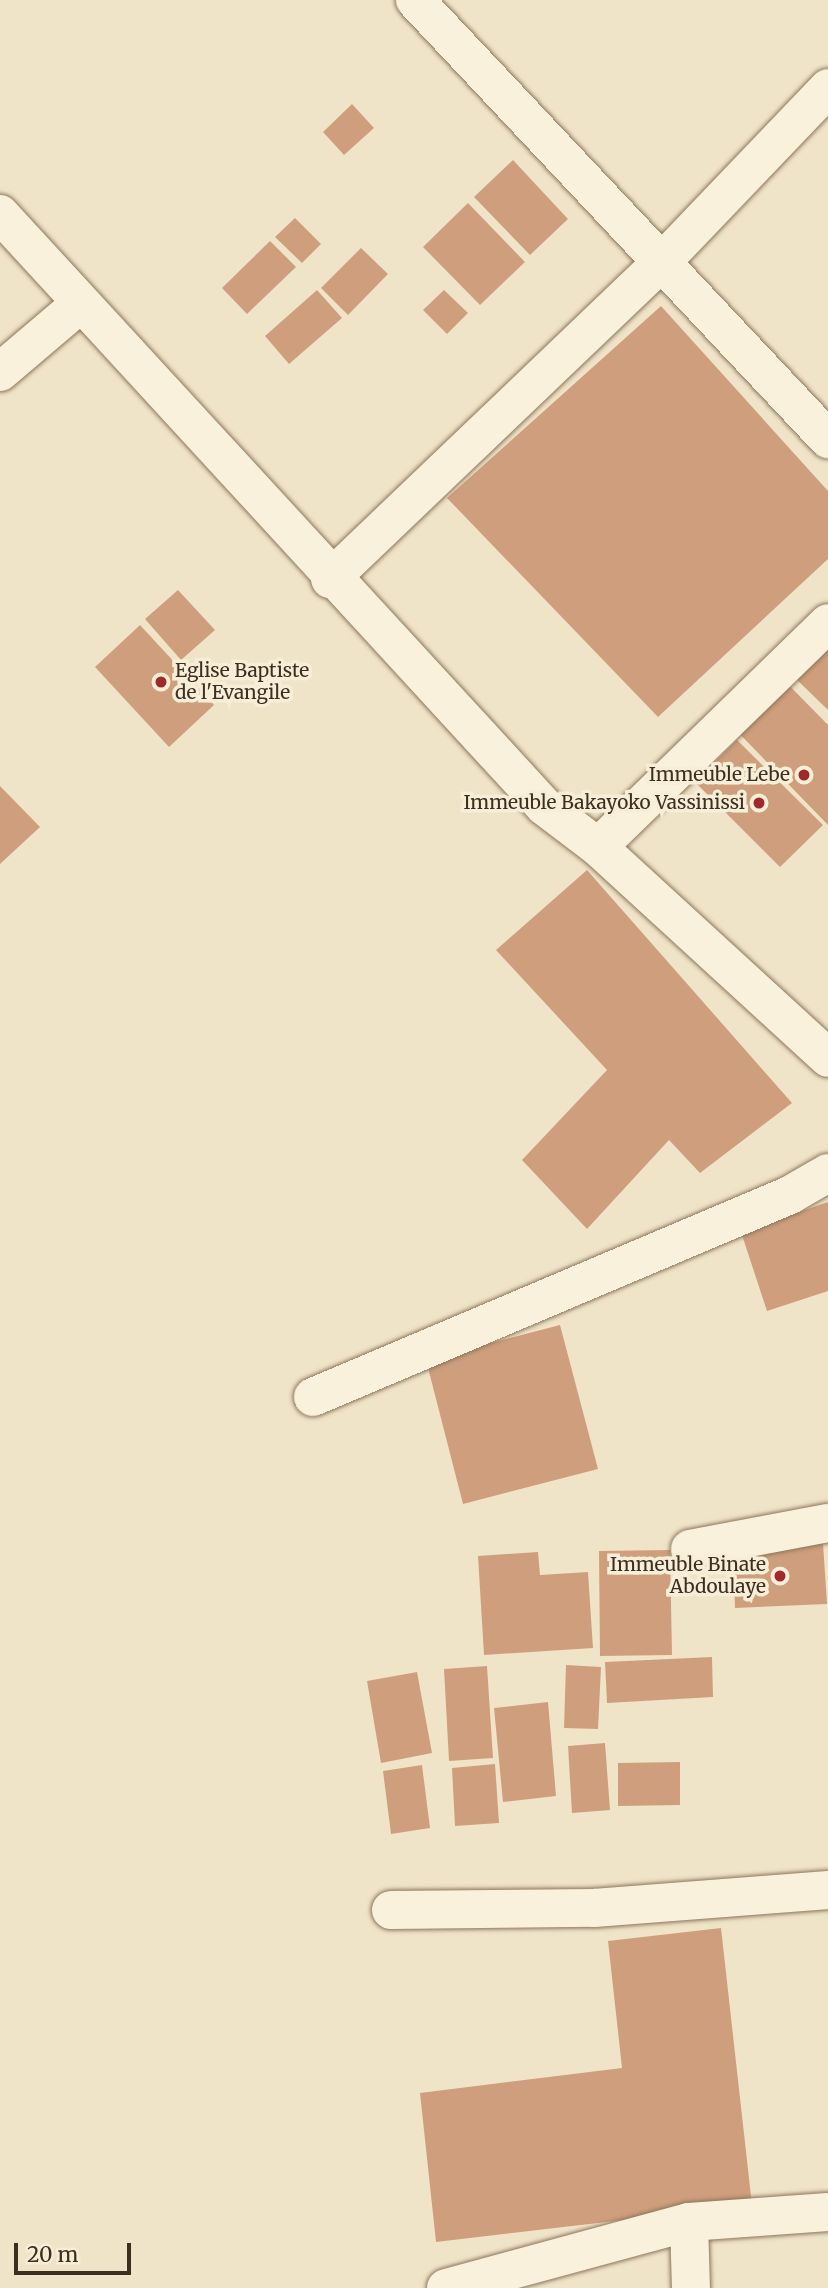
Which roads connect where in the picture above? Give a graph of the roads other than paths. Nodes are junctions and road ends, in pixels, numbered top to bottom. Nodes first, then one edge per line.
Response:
1 (415, 0) edge
2 (828, 88) edge
3 (0, 215) edge
4 (661, 263) junction
5 (80, 303) junction
6 (0, 372) edge
7 (828, 439) edge
8 (330, 579) junction
9 (828, 623) edge
10 (598, 847) junction
11 (828, 1058) edge
12 (828, 1173) edge
13 (313, 1398) dead end
14 (828, 1523) edge
15 (690, 1549) dead end
16 (828, 1890) edge
17 (391, 1910) dead end
18 (828, 2212) edge
19 (689, 2222) junction
20 (446, 2288) edge
21 (691, 2288) edge

1 - 4 street
2 - 4 street
3 - 5 street
4 - 7 street
4 - 8 street
5 - 6 street
5 - 8 street
8 - 10 street
9 - 10 street
10 - 11 street
12 - 13 street
14 - 15 street
16 - 17 street
18 - 19 street
19 - 20 street
19 - 21 street

